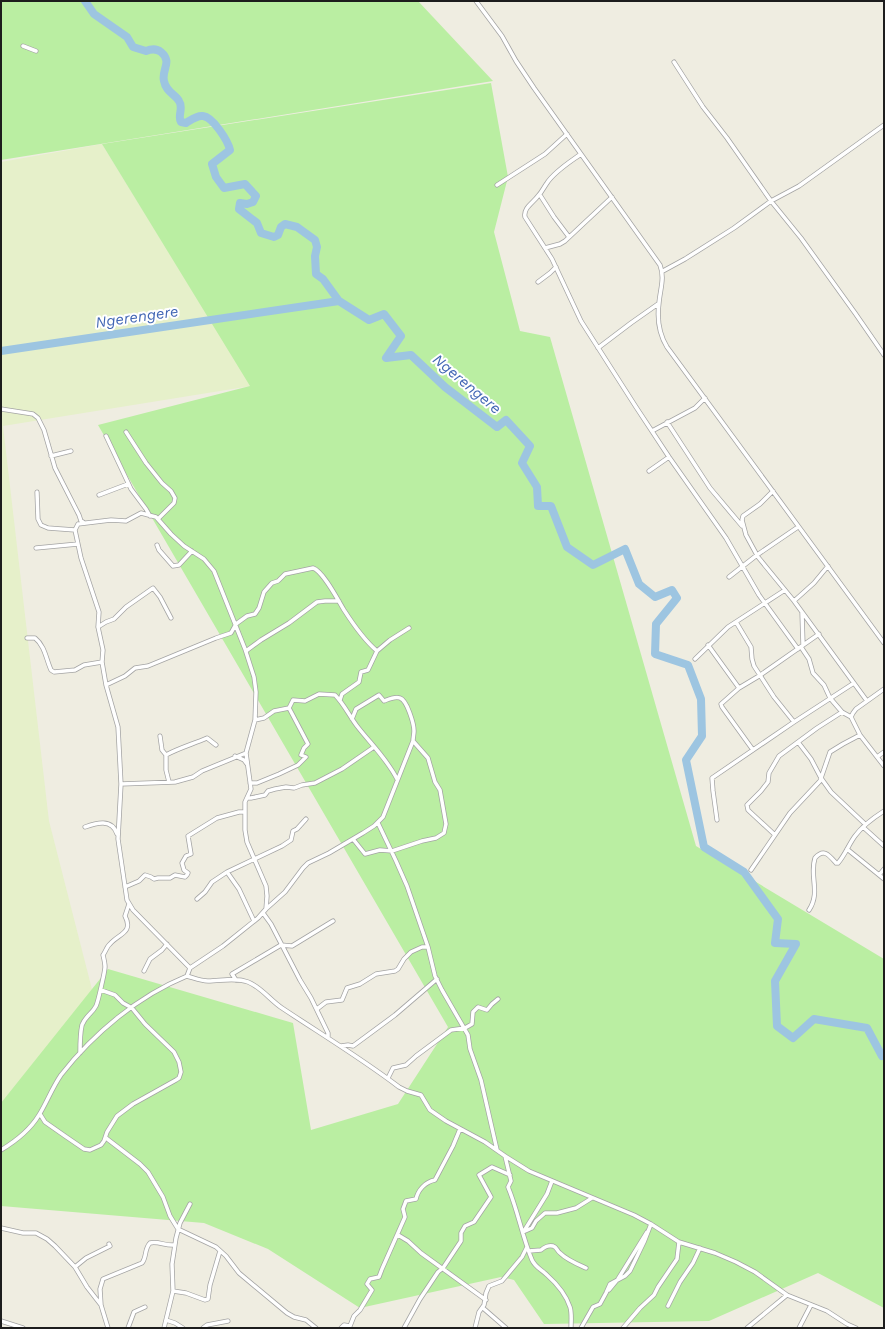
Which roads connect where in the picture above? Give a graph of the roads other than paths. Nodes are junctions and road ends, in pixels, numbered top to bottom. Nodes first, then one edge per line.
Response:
1 (476, 1) edge
2 (23, 46) dead end
3 (36, 51) dead end
4 (674, 62) dead end
5 (884, 125) edge
6 (567, 134) junction
7 (581, 154) junction
8 (497, 185) dead end
9 (540, 194) junction
10 (612, 197) junction
11 (770, 201) junction
12 (569, 237) junction
13 (545, 248) junction
14 (556, 268) junction
15 (662, 271) junction
16 (538, 282) dead end
17 (658, 304) junction
18 (598, 348) junction
19 (884, 355) edge
20 (705, 398) junction
21 (1, 409) edge
22 (666, 422) junction
23 (652, 431) junction
24 (126, 432) dead end
25 (106, 436) dead end
26 (71, 451) dead end
27 (51, 456) junction
28 (669, 457) junction
29 (649, 471) dead end
30 (128, 484) junction
31 (773, 491) junction
32 (37, 492) dead end
33 (99, 495) dead end
34 (150, 516) junction
35 (158, 519) junction
36 (83, 522) junction
37 (798, 527) junction
38 (744, 528) junction
39 (75, 530) junction
40 (78, 544) junction
41 (157, 545) dead end
42 (36, 548) dead end
43 (192, 551) junction
44 (757, 555) junction
45 (742, 566) junction
46 (828, 566) junction
47 (729, 578) dead end
48 (786, 590) junction
49 (339, 601) junction
50 (794, 601) junction
51 (765, 604) junction
52 (802, 612) junction
53 (171, 618) dead end
54 (736, 622) junction
55 (236, 624) junction
56 (98, 628) junction
57 (409, 628) dead end
58 (819, 634) junction
59 (26, 638) dead end
60 (884, 643) edge
61 (708, 645) junction
62 (801, 647) junction
63 (377, 651) junction
64 (246, 652) junction
65 (695, 658) dead end
66 (102, 662) junction
67 (760, 676) junction
68 (854, 682) junction
69 (106, 684) junction
70 (739, 688) junction
71 (884, 689) edge
72 (342, 694) junction
73 (335, 695) junction
74 (830, 698) junction
75 (340, 700) junction
76 (867, 701) junction
77 (289, 708) junction
78 (842, 712) junction
79 (851, 717) junction
80 (352, 719) junction
81 (255, 720) junction
82 (794, 722) junction
83 (860, 735) junction
84 (160, 736) dead end
85 (413, 741) junction
86 (798, 742) junction
87 (216, 745) dead end
88 (374, 747) junction
89 (753, 750) junction
90 (884, 752) edge
91 (246, 753) junction
92 (166, 755) junction
93 (235, 756) junction
94 (877, 758) junction
95 (884, 766) edge
96 (248, 767) junction
97 (821, 778) junction
98 (397, 780) junction
99 (169, 782) junction
100 (250, 783) junction
101 (122, 784) junction
102 (247, 798) junction
103 (884, 811) edge
104 (245, 812) junction
105 (306, 819) dead end
106 (717, 820) dead end
107 (378, 823) junction
108 (864, 826) junction
109 (85, 827) dead end
110 (775, 835) junction
111 (118, 839) junction
112 (352, 840) junction
113 (884, 846) edge
114 (847, 850) junction
115 (392, 851) junction
116 (254, 859) junction
117 (751, 870) dead end
118 (884, 870) edge
119 (227, 872) junction
120 (879, 875) junction
121 (884, 879) edge
122 (125, 887) junction
123 (197, 898) dead end
124 (128, 904) junction
125 (266, 909) junction
126 (809, 910) dead end
127 (263, 913) junction
128 (254, 921) junction
129 (334, 921) dead end
130 (167, 944) junction
131 (281, 945) junction
132 (428, 947) junction
133 (190, 968) junction
134 (144, 970) dead end
135 (187, 976) junction
136 (236, 980) junction
137 (437, 980) junction
138 (101, 990) junction
139 (498, 999) dead end
140 (132, 1008) junction
141 (317, 1009) junction
142 (465, 1028) junction
143 (328, 1037) junction
144 (341, 1046) junction
145 (80, 1053) junction
146 (388, 1078) junction
147 (40, 1114) junction
148 (460, 1129) junction
149 (106, 1138) junction
150 (1, 1150) edge
151 (497, 1150) junction
152 (505, 1156) junction
153 (510, 1175) junction
154 (552, 1181) junction
155 (592, 1198) junction
156 (190, 1204) dead end
157 (651, 1224) junction
158 (1, 1228) edge
159 (178, 1229) junction
160 (523, 1232) junction
161 (398, 1235) junction
162 (679, 1242) junction
163 (109, 1244) dead end
164 (174, 1245) junction
165 (700, 1248) junction
166 (528, 1249) junction
167 (220, 1251) junction
168 (75, 1267) junction
169 (443, 1268) junction
170 (586, 1268) dead end
171 (618, 1279) junction
172 (609, 1290) dead end
173 (173, 1291) junction
174 (787, 1295) junction
175 (486, 1300) junction
176 (101, 1305) junction
177 (811, 1305) junction
178 (668, 1306) dead end
179 (146, 1307) dead end
180 (483, 1308) junction
181 (166, 1320) junction
182 (1, 1321) edge
183 (228, 1321) dead end
184 (12, 1326) edge
185 (23, 1328) edge
186 (108, 1328) edge
187 (128, 1328) edge
188 (164, 1328) edge
189 (183, 1328) edge
190 (202, 1328) edge
191 (316, 1328) edge
192 (341, 1328) edge
193 (404, 1328) edge
194 (475, 1328) edge
195 (506, 1328) edge
196 (571, 1328) edge
197 (581, 1328) edge
198 (623, 1328) edge
199 (747, 1328) edge
200 (798, 1328) edge
201 (856, 1328) edge

1 - 6 street
2 - 3 street
4 - 11 street
5 - 11 street
6 - 7 street
6 - 8 street
7 - 9 street
7 - 10 street
9 - 12 street
9 - 13 street
10 - 12 street
10 - 15 street
11 - 15 street
11 - 19 street
12 - 13 street
13 - 14 street
14 - 16 street
14 - 18 street
15 - 17 street
17 - 18 street
17 - 20 street
18 - 23 street
20 - 22 street
20 - 31 street
21 - 27 street
22 - 23 street
22 - 38 street
23 - 28 street
24 - 35 street
25 - 30 street
26 - 27 street
27 - 36 street
28 - 29 street
28 - 45 street
30 - 33 street
30 - 34 street
31 - 37 street
31 - 38 street
32 - 39 street
34 - 35 street
34 - 36 street
35 - 43 street
36 - 39 street
37 - 44 street
37 - 46 street
38 - 44 street
39 - 40 street
40 - 42 street
40 - 56 street
41 - 43 street
43 - 55 street
44 - 45 street
44 - 48 street
45 - 47 street
45 - 51 street
46 - 50 street
46 - 60 street
48 - 50 street
48 - 51 street
49 - 55 street
49 - 63 street
49 - 64 street
50 - 52 street
51 - 54 street
51 - 62 street
52 - 58 street
52 - 62 street
53 - 56 street
54 - 61 street
54 - 67 street
55 - 64 street
55 - 69 street
56 - 66 street
57 - 63 street
58 - 62 street
58 - 68 street
59 - 66 street
61 - 65 street
61 - 70 street
62 - 67 street
62 - 74 street
63 - 72 street
64 - 81 street
66 - 69 street
67 - 70 street
67 - 82 street
68 - 74 street
68 - 76 street
69 - 101 street
70 - 89 street
71 - 76 street
72 - 73 street
72 - 75 street
73 - 75 street
73 - 77 street
74 - 78 street
74 - 82 street
75 - 80 street
76 - 79 street
77 - 81 street
77 - 100 street
78 - 79 street
78 - 86 street
79 - 83 street
80 - 85 street
80 - 88 street
81 - 91 street
82 - 89 street
83 - 94 street
83 - 97 street
84 - 92 street
85 - 98 street
85 - 115 street
86 - 97 street
86 - 110 street
87 - 92 street
88 - 98 street
88 - 102 street
89 - 106 street
90 - 94 street
91 - 93 street
91 - 96 street
92 - 99 street
93 - 96 street
93 - 99 street
94 - 95 street
96 - 100 street
97 - 108 street
97 - 110 street
98 - 107 street
99 - 101 street
100 - 102 street
101 - 111 street
102 - 104 street
103 - 108 street
104 - 116 street
104 - 122 street
105 - 116 street
107 - 112 street
107 - 115 street
108 - 113 street
108 - 114 street
109 - 111 street
110 - 117 street
111 - 122 street
112 - 115 street
112 - 125 street
114 - 120 street
114 - 126 street
115 - 132 street
116 - 119 street
116 - 125 street
118 - 120 street
119 - 123 street
119 - 128 street
120 - 121 street
122 - 124 street
124 - 130 street
124 - 138 street
125 - 127 street
127 - 128 street
127 - 131 street
128 - 133 street
129 - 131 street
130 - 133 street
130 - 134 street
131 - 136 street
131 - 141 street
132 - 137 street
132 - 141 street
133 - 135 street
135 - 136 street
135 - 140 street
136 - 143 street
137 - 142 street
137 - 144 street
138 - 140 street
138 - 145 street
139 - 142 street
140 - 145 street
140 - 149 street
141 - 143 street
142 - 146 street
142 - 151 street
143 - 144 street
144 - 146 street
145 - 147 street
146 - 148 street
147 - 149 street
147 - 150 street
148 - 151 street
148 - 161 street
149 - 159 street
151 - 152 street
152 - 153 street
152 - 154 street
153 - 160 street
153 - 169 street
154 - 155 street
154 - 160 street
155 - 157 street
155 - 160 street
156 - 159 street
157 - 162 street
157 - 171 street
157 - 171 street
158 - 168 street
159 - 164 street
159 - 167 street
160 - 166 street
161 - 169 street
161 - 192 street
162 - 165 street
162 - 198 street
163 - 168 street
164 - 173 street
164 - 176 street
165 - 174 street
165 - 178 street
166 - 170 street
166 - 175 street
166 - 196 street
167 - 173 street
167 - 191 street
168 - 176 street
169 - 175 street
169 - 193 street
171 - 172 street
171 - 197 street
173 - 181 street
174 - 177 street
174 - 199 street
175 - 180 street
176 - 186 street
177 - 200 street
177 - 201 street
179 - 187 street
180 - 194 street
180 - 195 street
181 - 188 street
181 - 189 street
182 - 184 street
183 - 190 street
184 - 185 street

